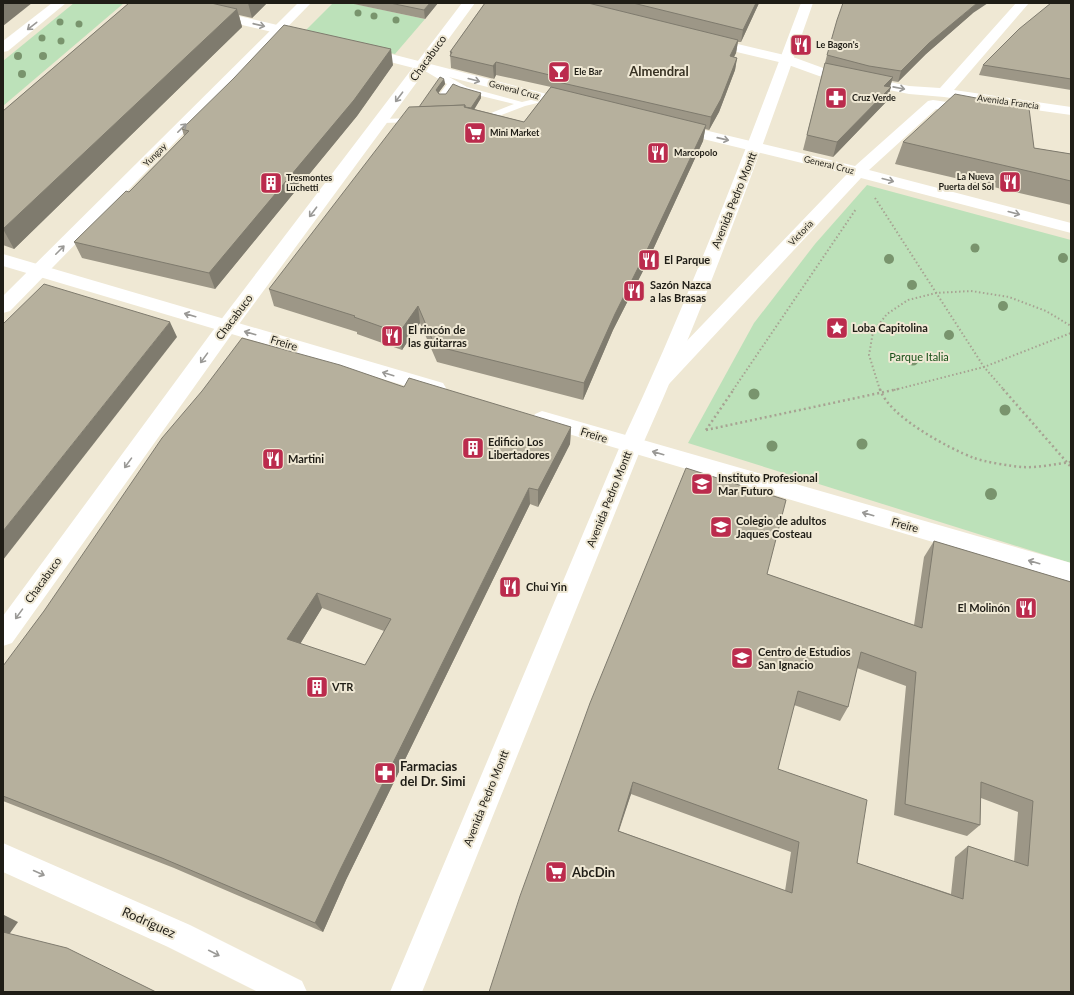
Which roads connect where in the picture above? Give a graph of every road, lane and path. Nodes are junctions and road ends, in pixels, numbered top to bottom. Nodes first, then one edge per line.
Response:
1 (60, 3) edge
2 (166, 3) edge
3 (306, 3) edge
4 (469, 3) edge
5 (807, 3) edge
6 (1023, 3) edge
7 (280, 30) junction
8 (692, 36) edge
9 (311, 38) edge
10 (3, 48) edge
11 (350, 48) edge
12 (788, 60) junction
13 (423, 66) junction
14 (452, 83) junction
15 (442, 96) edge
16 (547, 98) junction
17 (947, 99) junction
18 (522, 104) junction
19 (584, 107) edge
20 (1071, 111) edge
21 (426, 119) edge
22 (472, 119) edge
23 (381, 121) junction
24 (658, 124) edge
25 (755, 147) junction
26 (858, 172) junction
27 (881, 178) junction
28 (869, 190) junction
29 (1071, 228) edge
30 (3, 260) edge
31 (39, 270) junction
32 (936, 293) junction
33 (3, 307) edge
34 (227, 326) junction
35 (1071, 326) edge
36 (1071, 333) edge
37 (984, 367) junction
38 (662, 379) junction
39 (451, 392) edge
40 (881, 393) junction
41 (526, 415) edge
42 (631, 446) junction
43 (1069, 463) edge
44 (1071, 467) edge
45 (1071, 573) edge
46 (3, 635) edge
47 (3, 857) edge
48 (292, 992) edge
49 (406, 992) edge

1 -> 10 street
2 -> 7 street
3 - 7 street, Yungay
4 - 13 street, Chacabuco
5 - 12 street, Avenida Pedro Montt
6 - 17 street
7 - 9 street
31 -> 7 street, Yungay
8 - 12 street, Avenida Francia
11 - 13 street, General Cruz
12 - 17 street, Avenida Francia
12 - 25 street, Avenida Pedro Montt
13 - 14 lane
13 -> 16 street, General Cruz
13 -> 23 street, Chacabuco
14 - 15 lane
14 - 18 lane
16 - 18 lane
16 - 19 street, General Cruz
17 - 20 street, Avenida Francia
17 - 26 street, Victoria
18 - 22 lane
21 - 23 lane
23 -> 34 street, Chacabuco
24 -> 25 street, General Cruz
25 - 26 street, General Cruz
25 - 38 street, Avenida Pedro Montt
26 - 27 street, General Cruz
26 - 38 street, Victoria
27 - 28 path
27 -> 29 street, General Cruz
28 - 32 path
28 - 40 path
30 - 31 street, Freire
31 - 33 street, Yungay
34 -> 31 street, Freire
32 - 35 path
32 - 37 path
32 - 40 path
39 -> 34 street, Freire
34 -> 46 street, Chacabuco
36 - 37 path
37 - 40 path
37 - 43 path
38 - 42 street, Avenida Pedro Montt
40 - 43 path
41 - 42 street, Freire
45 -> 42 street, Freire
42 - 49 street, Avenida Pedro Montt
43 - 44 path
47 -> 48 street, Rodríguez

